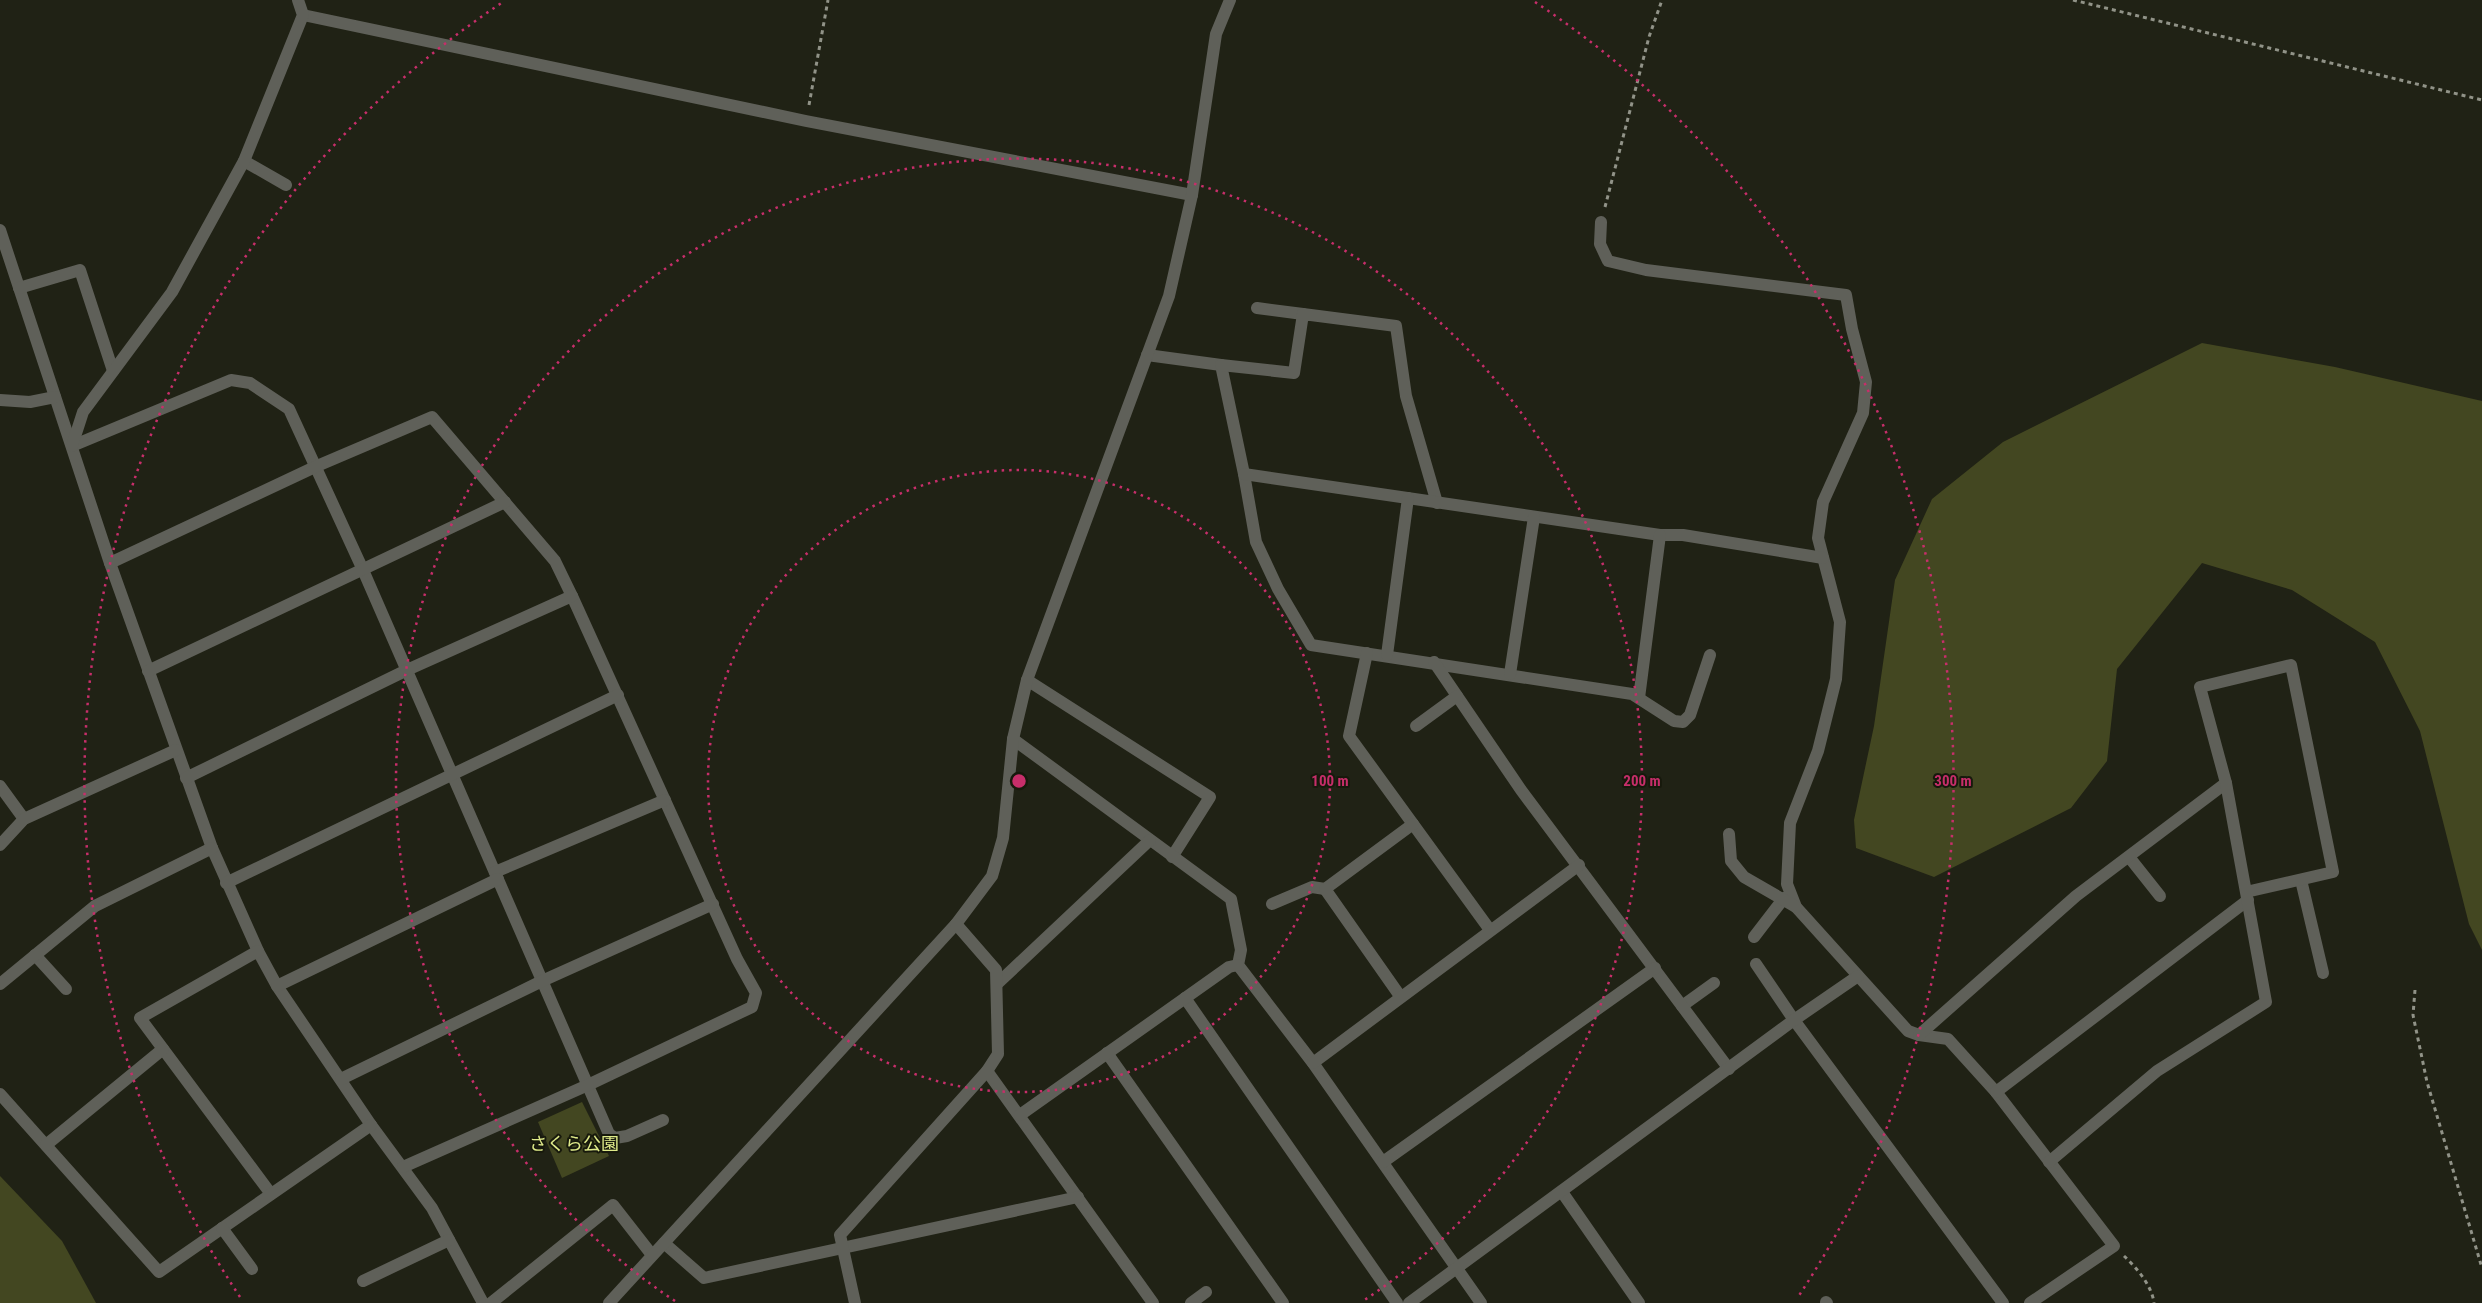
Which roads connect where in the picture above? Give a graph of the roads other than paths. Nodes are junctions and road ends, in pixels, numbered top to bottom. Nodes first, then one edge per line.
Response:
1 (298, 0) edge
2 (1230, 0) edge
3 (303, 14) junction
4 (244, 161) junction
5 (286, 185) dead end
6 (1192, 195) junction
7 (1601, 222) road end
8 (0, 230) edge
9 (19, 288) junction
10 (1257, 308) dead end
11 (1303, 314) junction
12 (1147, 355) junction
13 (1221, 365) junction
14 (113, 371) junction
15 (55, 396) junction
16 (0, 400) edge
17 (72, 446) junction
18 (317, 466) junction
19 (1244, 474) junction
20 (1408, 498) junction
21 (505, 502) junction
22 (1437, 503) junction
23 (1534, 517) junction
24 (1660, 535) junction
25 (1823, 558) junction
26 (110, 563) junction
27 (363, 570) junction
28 (572, 596) junction
29 (1367, 653) junction
30 (1710, 655) dead end
31 (1386, 656) junction
32 (1434, 662) junction
33 (148, 670) junction
34 (407, 670) junction
35 (1510, 674) junction
36 (1027, 680) junction
37 (618, 695) junction
38 (1457, 696) junction
39 (1640, 698) junction
40 (1416, 726) dead end
41 (1014, 740) junction
42 (176, 750) junction
43 (452, 774) junction
44 (186, 778) junction
45 (2226, 783) junction
46 (0, 786) edge
47 (665, 800) junction
48 (24, 819) junction
49 (1413, 824) junction
50 (1729, 834) dead end
51 (1150, 840) junction
52 (0, 845) edge
53 (212, 848) junction
54 (1172, 857) junction
55 (2129, 857) junction
56 (1579, 865) junction
57 (496, 875) junction
58 (2301, 880) junction
59 (226, 883) junction
60 (1326, 889) junction
61 (2160, 896) dead end
62 (2247, 896) junction
63 (1784, 898) junction
64 (713, 904) junction
65 (1272, 904) dead end
66 (1796, 907) junction
67 (956, 924) junction
68 (1490, 930) junction
69 (1754, 937) dead end
70 (258, 951) junction
71 (35, 955) junction
72 (1756, 964) dead end
73 (1238, 965) junction
74 (1655, 968) junction
75 (2323, 973) dead end
76 (1858, 976) junction
77 (542, 980) junction
78 (1714, 983) dead end
79 (0, 984) edge
80 (997, 984) junction
81 (278, 986) junction
82 (66, 989) dead end
83 (1400, 996) junction
84 (1184, 998) junction
85 (1682, 1006) junction
86 (1794, 1020) junction
87 (1919, 1035) junction
88 (163, 1049) junction
89 (1107, 1053) junction
90 (1312, 1063) junction
91 (1729, 1069) junction
92 (988, 1071) junction
93 (341, 1079) junction
94 (588, 1085) junction
95 (1996, 1092) junction
96 (0, 1094) edge
97 (1020, 1115) junction
98 (664, 1120) dead end
99 (371, 1125) junction
100 (46, 1145) junction
101 (1383, 1162) junction
102 (2049, 1162) junction
103 (403, 1167) junction
104 (1562, 1192) junction
105 (271, 1194) junction
106 (1078, 1198) junction
107 (222, 1228) junction
108 (449, 1240) junction
109 (664, 1242) junction
110 (843, 1249) junction
111 (652, 1256) junction
112 (1457, 1268) junction
113 (252, 1269) dead end
114 (363, 1281) dead end
115 (1206, 1292) dead end
116 (484, 1303) edge
117 (491, 1303) edge
118 (609, 1303) edge
119 (855, 1303) edge
120 (1153, 1303) edge
121 (1190, 1303) edge
122 (1283, 1303) edge
123 (1397, 1303) edge
124 (1409, 1303) edge
125 (1481, 1303) edge
126 (1639, 1303) edge
127 (2003, 1303) edge
128 (2030, 1303) edge

1 - 3 street
2 - 6 street
3 - 4 street
3 - 6 street
4 - 5 street
4 - 14 street
6 - 12 street
7 - 25 street
8 - 9 street
9 - 14 street
9 - 15 street
10 - 11 street
11 - 13 street
11 - 22 street
12 - 13 street
12 - 36 street
13 - 19 street
14 - 17 street
15 - 16 street
15 - 17 street
17 - 18 street
17 - 26 street
18 - 21 street
18 - 26 street
18 - 27 street
19 - 20 street
19 - 29 street
20 - 22 street
20 - 31 street
21 - 27 street
21 - 28 street
22 - 23 street
23 - 24 street
23 - 35 street
24 - 25 street
24 - 39 street
25 - 66 street
26 - 33 street
27 - 33 street
27 - 34 street
28 - 34 street
28 - 37 street
29 - 31 street
29 - 49 street
30 - 39 street
31 - 32 street
32 - 35 street
32 - 38 street
33 - 42 street
34 - 43 street
34 - 44 street
35 - 39 street
36 - 41 street
36 - 54 street
37 - 43 street
37 - 47 street
38 - 40 street
38 - 56 street
41 - 51 street
41 - 67 street
42 - 44 street
42 - 48 street
43 - 57 street
43 - 59 street
44 - 53 street
45 - 55 street
45 - 58 street
45 - 62 street
46 - 48 street
47 - 57 street
47 - 64 street
48 - 52 street
49 - 60 street
49 - 68 street
50 - 63 street
51 - 54 street
51 - 80 street
53 - 59 street
53 - 71 street
54 - 73 street
55 - 61 street
55 - 87 street
56 - 68 street
56 - 74 street
57 - 77 street
57 - 81 street
58 - 62 street
58 - 75 street
59 - 70 street
60 - 65 street
60 - 83 street
62 - 95 street
62 - 102 street
63 - 66 street
63 - 69 street
64 - 77 street
64 - 94 street
66 - 76 street
67 - 80 street
67 - 109 street
68 - 83 street
70 - 81 street
70 - 88 street
71 - 79 street
71 - 82 street
72 - 86 street
73 - 84 street
73 - 90 street
74 - 85 street
74 - 101 street
76 - 86 street
76 - 87 street
77 - 93 street
77 - 94 street
78 - 85 street
80 - 92 street
81 - 93 street
83 - 90 street
84 - 89 street
84 - 123 street
85 - 91 street
86 - 91 street
86 - 127 street
87 - 95 street
88 - 100 street
88 - 105 street
89 - 97 street
89 - 122 street
90 - 101 street
91 - 104 street
92 - 97 street
92 - 110 street
93 - 99 street
94 - 98 street
94 - 103 street
95 - 102 street
96 - 100 street
97 - 106 street
99 - 103 street
99 - 105 street
100 - 107 street
101 - 112 street
102 - 128 street
103 - 108 street
104 - 112 street
104 - 126 street
105 - 107 street
106 - 110 street
106 - 120 street
107 - 113 street
108 - 114 street
108 - 116 street
109 - 110 street
109 - 111 street
110 - 119 street
111 - 117 street
111 - 118 street
112 - 124 street
112 - 125 street
115 - 121 street

